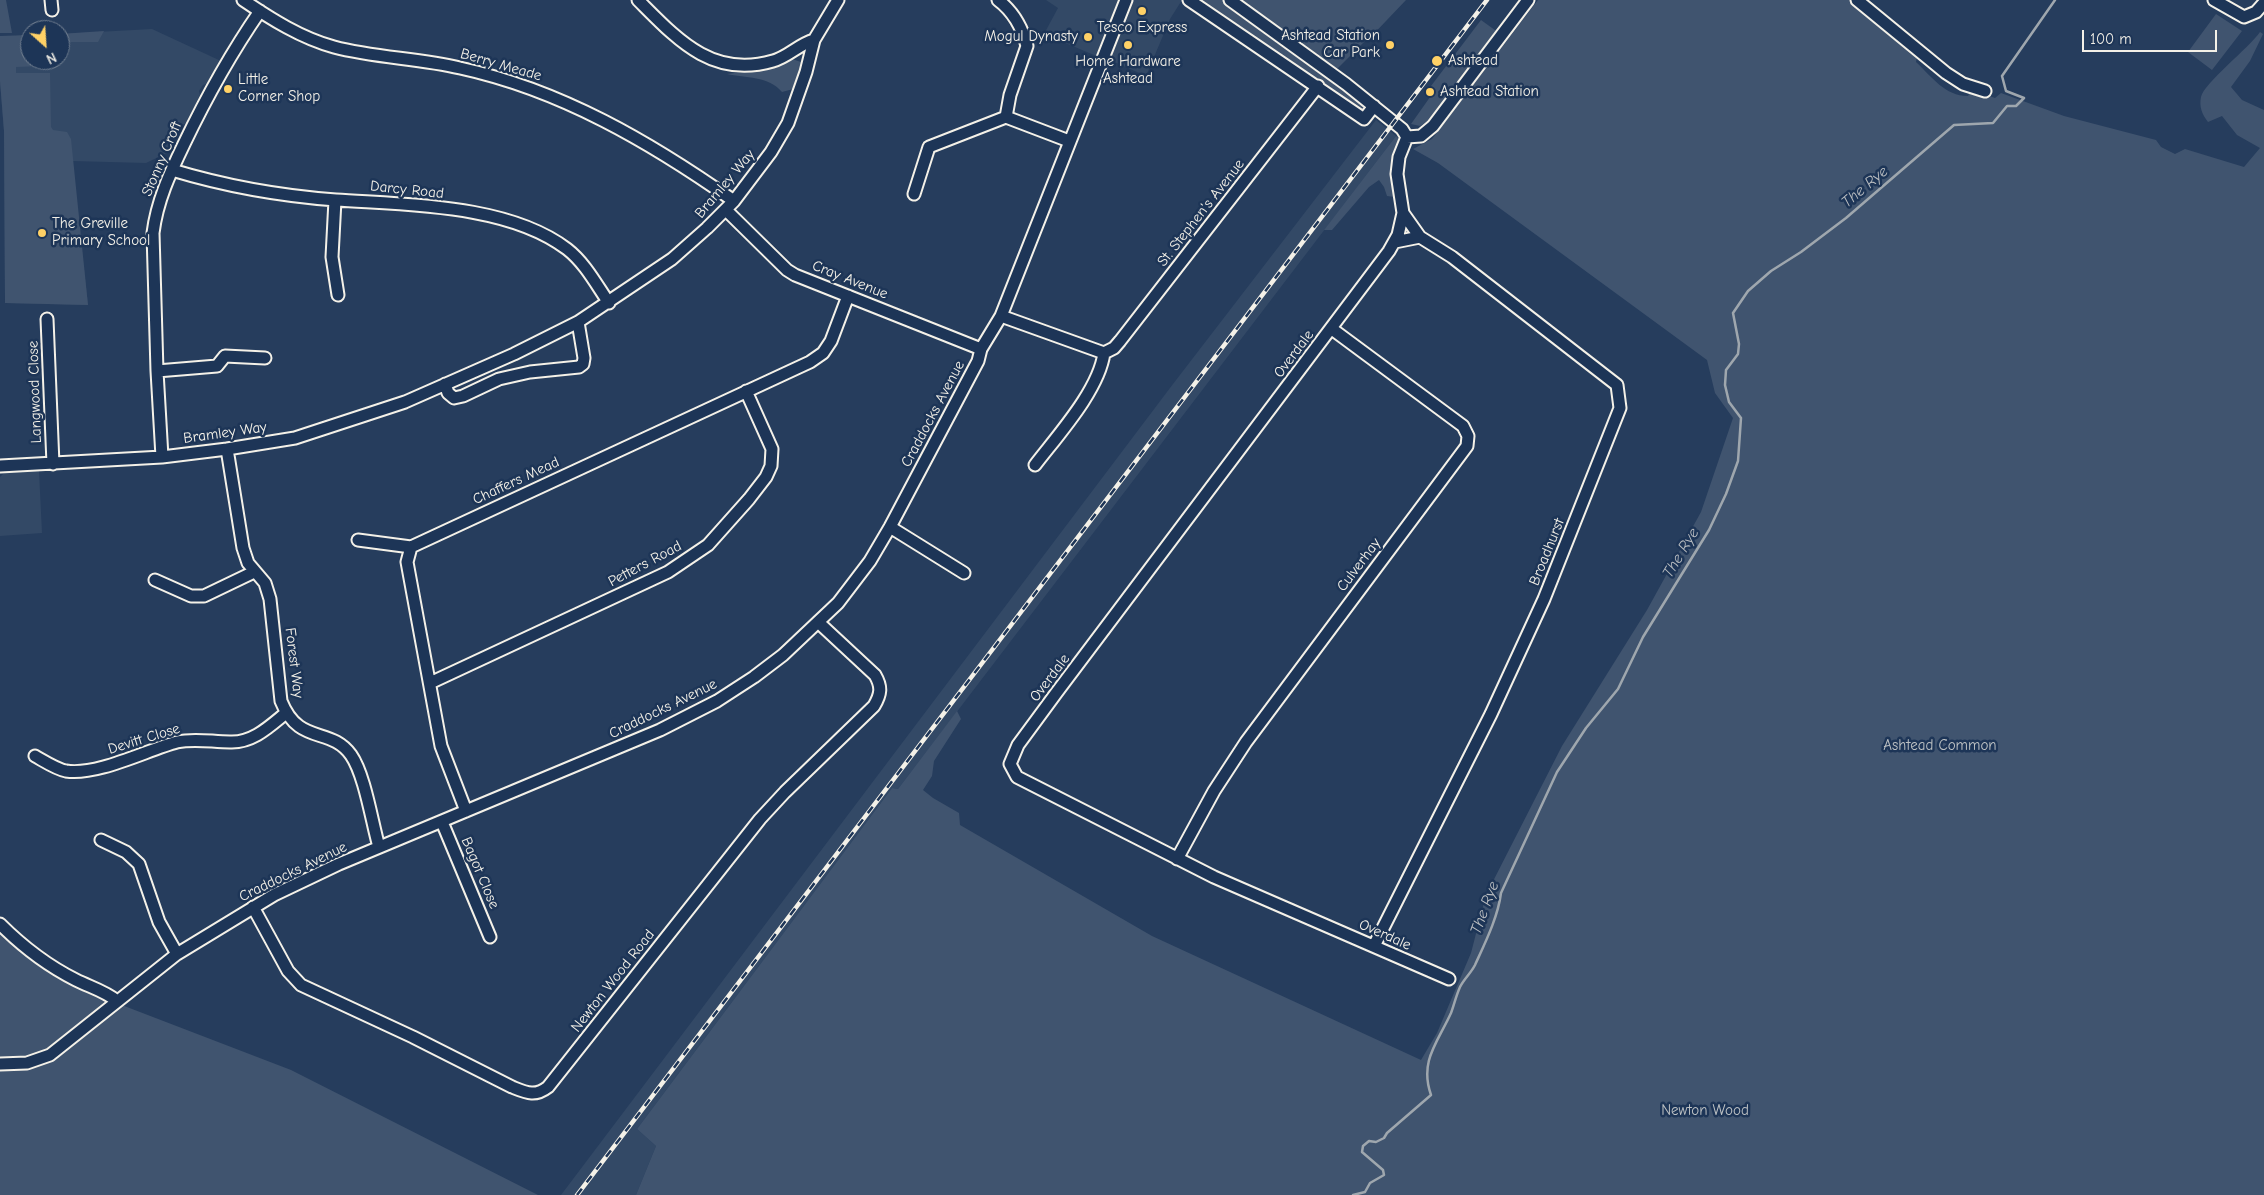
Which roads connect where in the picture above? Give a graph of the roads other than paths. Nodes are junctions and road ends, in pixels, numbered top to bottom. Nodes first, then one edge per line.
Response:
1 (243, 0) edge
2 (638, 0) edge
3 (838, 0) edge
4 (998, 0) edge
5 (1126, 0) edge
6 (1189, 0) edge
7 (1230, 0) edge
8 (1528, 0) edge
9 (1857, 0) edge
10 (2214, 0) edge
11 (2264, 3) edge
12 (260, 11) junction
13 (814, 40) junction
14 (1318, 86) junction
15 (1985, 92) dead end
16 (1374, 106) junction
17 (1006, 117) junction
18 (1407, 137) junction
19 (1069, 141) junction
20 (172, 170) junction
21 (914, 194) dead end
22 (335, 200) junction
23 (734, 200) junction
24 (726, 210) junction
25 (1403, 212) junction
26 (1420, 237) junction
27 (1395, 242) junction
28 (338, 295) dead end
29 (848, 296) junction
30 (609, 303) junction
31 (1001, 316) junction
32 (47, 319) dead end
33 (578, 322) junction
34 (1332, 328) junction
35 (981, 349) junction
36 (1104, 353) junction
37 (265, 358) dead end
38 (157, 371) junction
39 (445, 384) junction
40 (746, 391) junction
41 (227, 449) junction
42 (162, 457) junction
43 (53, 464) junction
44 (1035, 465) dead end
45 (0, 466) edge
46 (890, 527) junction
47 (358, 540) dead end
48 (411, 547) junction
49 (254, 572) junction
50 (964, 573) dead end
51 (155, 580) dead end
52 (818, 622) junction
53 (430, 683) junction
54 (286, 713) junction
55 (35, 756) dead end
56 (466, 811) junction
57 (442, 822) junction
58 (101, 840) dead end
59 (379, 848) junction
60 (1177, 859) junction
61 (253, 907) junction
62 (0, 924) edge
63 (490, 937) dead end
64 (1374, 946) junction
65 (177, 954) junction
66 (1449, 979) dead end
67 (118, 1001) junction
68 (0, 1064) edge

1 - 12 street, Berry Meade
2 - 13 street
3 - 13 street
4 - 17 street
5 - 19 street, Craddocks Avenue
6 - 14 street
7 - 16 street
8 - 18 street
9 - 15 street
10 - 11 street
12 - 20 street, Stonny Croft
12 - 23 street, Berry Meade
13 - 23 street, Bramley Way
14 - 16 street
14 - 36 street, St. Stephen's Avenue
16 - 18 street
17 - 19 street
17 - 21 street
18 - 25 street, Broadhurst
19 - 31 street, Craddocks Avenue
20 - 22 street, Darcy Road
20 - 38 street, Stonny Croft
22 - 28 street
22 - 30 street, Darcy Road
23 - 24 street, Bramley Way
24 - 29 street, Cray Avenue
24 - 30 street, Bramley Way
25 - 26 street, Broadhurst
25 - 27 street, Overdale
26 - 27 street
26 - 64 street, Broadhurst
27 - 34 street, Overdale
29 - 35 street, Cray Avenue
29 - 40 street, Chaffers Mead
30 - 33 street, Bramley Way
31 - 35 street, Craddocks Avenue
31 - 36 street
32 - 43 street, Langwood Close
33 - 39 street, Bramley Way
33 - 39 street
34 - 60 street, Culverhay
34 - 60 street, Overdale
35 - 46 street, Craddocks Avenue
36 - 44 street
37 - 38 street
38 - 42 street, Stonny Croft
39 - 41 street, Bramley Way
40 - 48 street, Chaffers Mead
40 - 53 street, Petters Road
41 - 42 street, Bramley Way
41 - 49 street, Forest Way
42 - 43 street, Bramley Way
43 - 45 street, Bramley Way
46 - 50 street
46 - 52 street, Craddocks Avenue
47 - 48 street
48 - 53 street
49 - 51 street
49 - 54 street, Forest Way
52 - 56 street, Craddocks Avenue
52 - 61 street, Newton Wood Road
53 - 56 street
54 - 55 street, Devitt Close
54 - 59 street, Forest Way
56 - 57 street, Craddocks Avenue
57 - 59 street, Craddocks Avenue
57 - 63 street, Bagot Close
58 - 65 street
59 - 61 street, Craddocks Avenue
60 - 64 street, Overdale
61 - 65 street, Craddocks Avenue
62 - 67 street
64 - 66 street, Overdale
65 - 67 street, Craddocks Avenue
67 - 68 street, Craddocks Avenue

